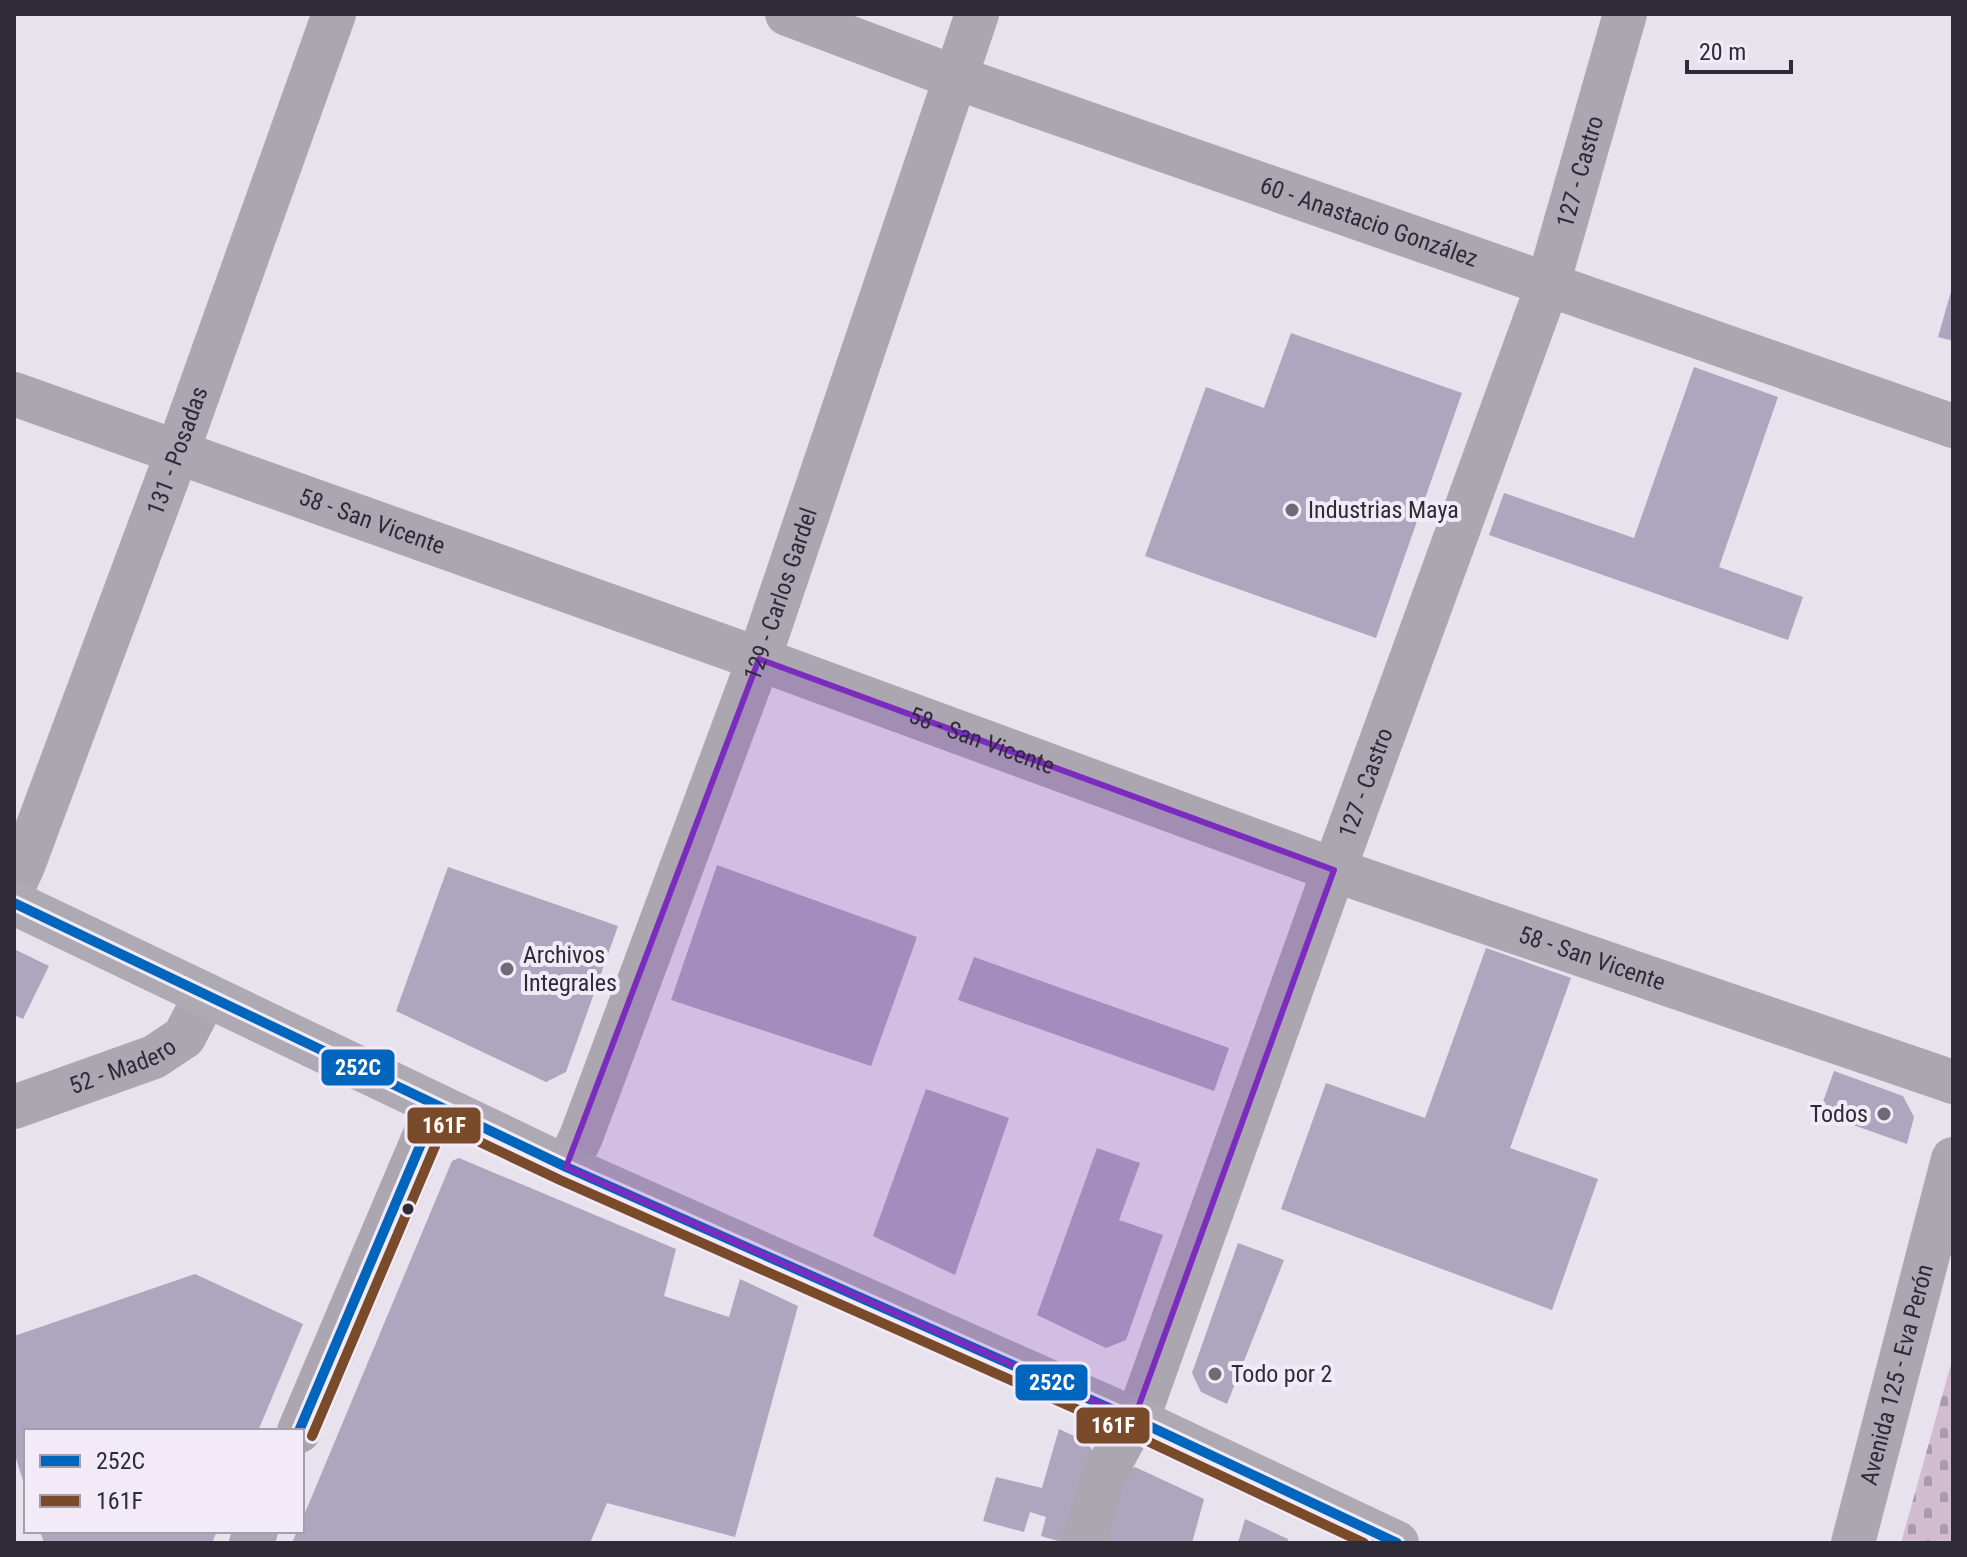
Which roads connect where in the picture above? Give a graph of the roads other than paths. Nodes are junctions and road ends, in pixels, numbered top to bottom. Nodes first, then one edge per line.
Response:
1 (334, 14) edge
2 (787, 14) edge
3 (977, 14) edge
4 (1625, 14) edge
5 (957, 78) junction
6 (1548, 284) junction
7 (14, 394) edge
8 (1953, 426) edge
9 (177, 453) junction
10 (759, 659) junction
11 (1334, 870) junction
12 (14, 885) edge
13 (14, 903) edge
14 (206, 995) junction
15 (1953, 1082) edge
16 (18, 1097) edge
17 (437, 1106) junction
18 (1953, 1159) edge
19 (566, 1167) junction
20 (1937, 1279) edge
21 (1134, 1419) junction
22 (300, 1429) edge
23 (1083, 1543) edge
24 (1397, 1543) edge
25 (1853, 1543) edge

1 - 9 street, 131 - Posadas
2 - 5 street, 60 - Anastacio González
3 - 5 street, 129 - Carlos Gardel
4 - 6 street, 127 - Castro
5 - 6 street, 60 - Anastacio González
5 - 10 street, 129 - Carlos Gardel
6 - 8 street, 60 - Anastacio González
6 - 11 street, 127 - Castro
7 - 9 street, 58 - San Vicente
9 - 10 street, 58 - San Vicente
9 - 12 street, 131 - Posadas
10 - 11 street, 58 - San Vicente
10 - 19 street, 129 - Carlos Gardel
11 - 15 street, 58 - San Vicente
11 - 21 street, 127 - Castro
13 - 14 main road
14 - 16 street, 52 - Madero
14 - 17 main road
17 - 19 main road
17 - 22 street
18 - 20 street, Avenida 125 - Eva Perón
19 - 21 main road
20 - 25 street, Avenida 125 - Eva Perón
21 - 23 street, 127 - Castro
21 - 24 main road

